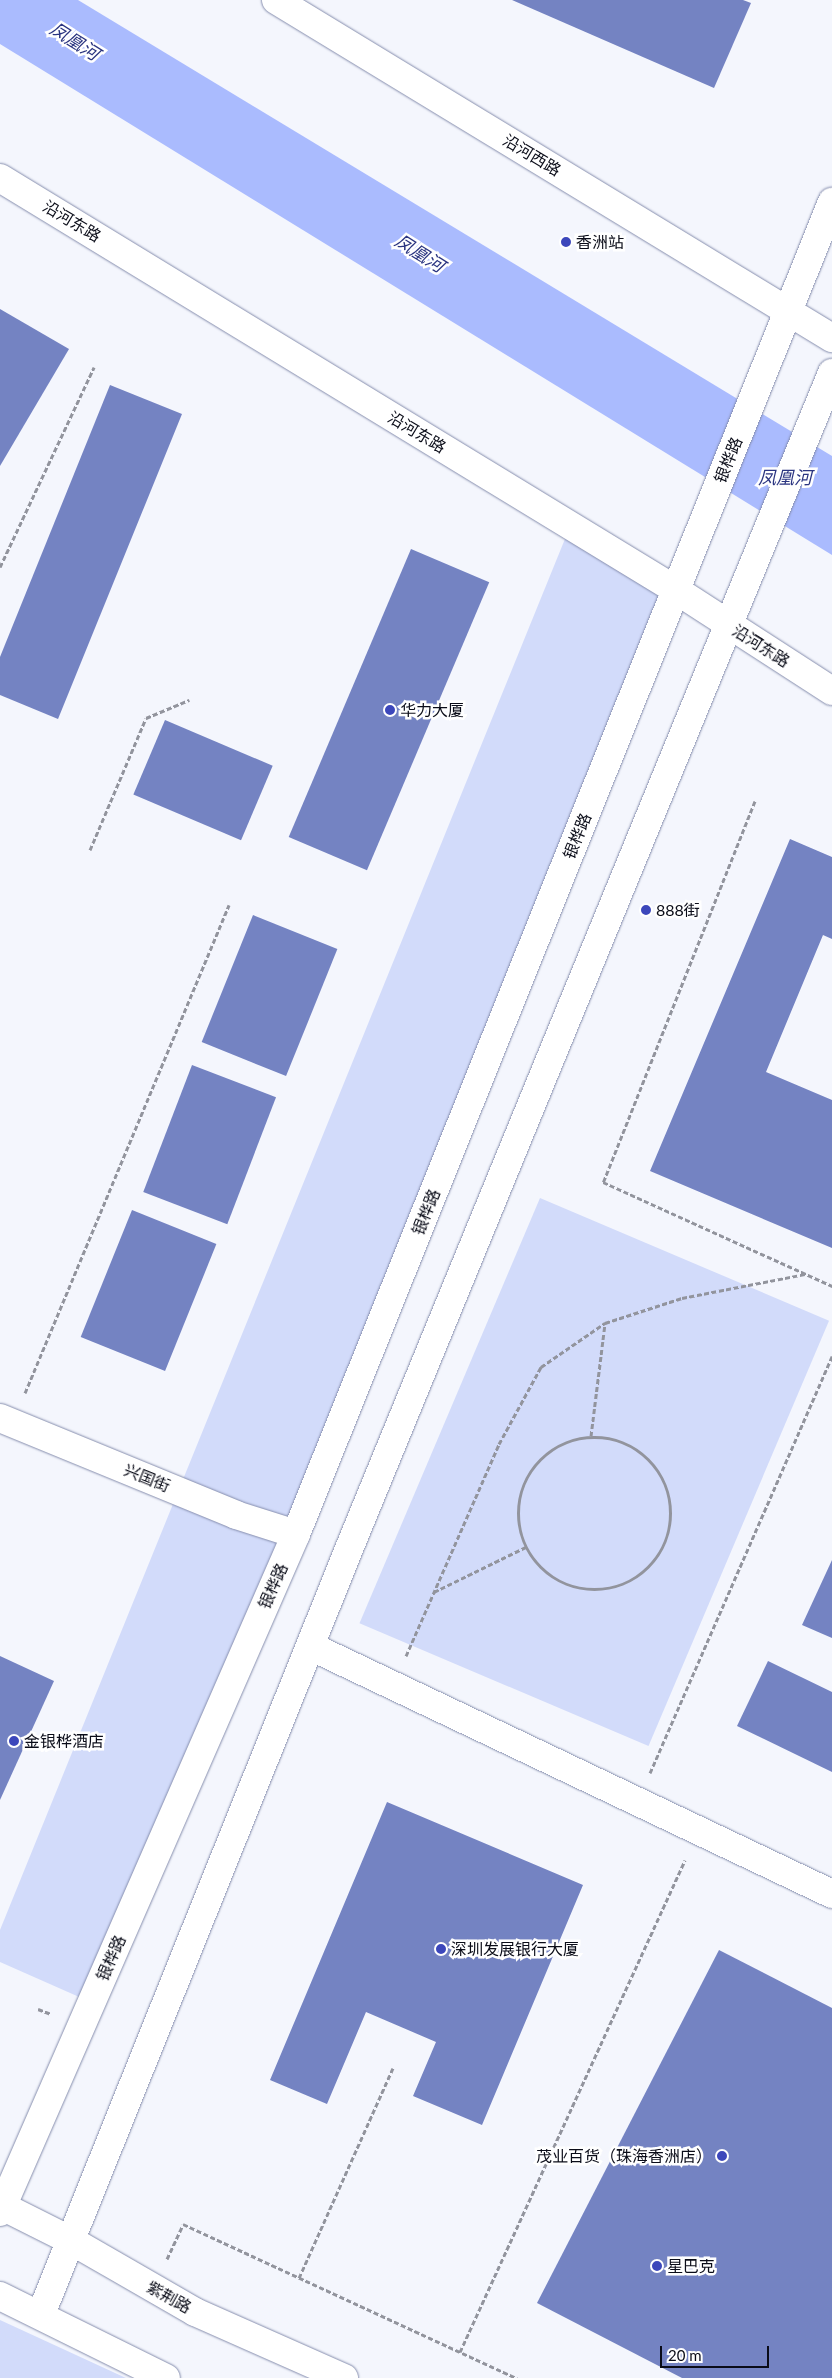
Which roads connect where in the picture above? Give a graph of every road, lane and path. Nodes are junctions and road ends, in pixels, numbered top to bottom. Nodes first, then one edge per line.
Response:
1 (276, 0) edge
2 (0, 178) edge
3 (832, 202) edge
4 (788, 310) junction
5 (832, 338) edge
6 (94, 367) dead end
7 (832, 373) edge
8 (0, 567) edge
9 (676, 590) junction
10 (729, 626) junction
11 (832, 691) edge
12 (189, 700) dead end
13 (755, 800) dead end
14 (90, 850) dead end
15 (229, 905) dead end
16 (806, 1274) junction
17 (832, 1286) edge
18 (605, 1323) junction
19 (832, 1356) edge
20 (6, 1421) edge
21 (591, 1436) junction
22 (296, 1534) junction
23 (526, 1547) junction
24 (433, 1592) junction
25 (310, 1646) junction
26 (393, 1685) junction
27 (637, 1801) junction
28 (698, 1830) junction
29 (832, 1894) edge
30 (392, 2068) dead end
31 (1, 2208) edge
32 (70, 2240) junction
33 (167, 2260) dead end
34 (299, 2278) junction
35 (0, 2296) edge
36 (41, 2314) junction
37 (460, 2352) junction
38 (166, 2378) edge
39 (344, 2378) edge
40 (517, 2378) edge

1 - 4 main road, 沿河西路
2 - 9 main road, 沿河东路
3 - 4 main road, 银桦路
4 - 5 main road, 沿河西路
4 - 9 main road, 银桦路
6 - 8 path
7 - 10 main road
9 - 10 main road, 沿河东路
9 - 22 main road, 银桦路
10 - 11 main road, 沿河东路
10 - 25 main road
12 - 14 path
13 - 16 path
15 - 20 path
16 - 17 path
16 - 18 path
18 - 21 path
18 - 24 path
19 - 27 path
20 - 22 main road, 兴国街
21 - 23 path
21 - 23 path
22 - 31 main road, 银桦路
23 - 24 path
24 - 26 path
25 - 26 main road
25 - 32 main road
26 - 27 main road
27 - 28 main road
28 - 29 main road
28 - 37 path
30 - 34 path
31 - 32 main road, 紫荆路
32 - 36 main road
32 - 39 main road, 紫荆路
33 - 34 path
34 - 37 path
35 - 36 main road
36 - 38 main road
37 - 40 path

